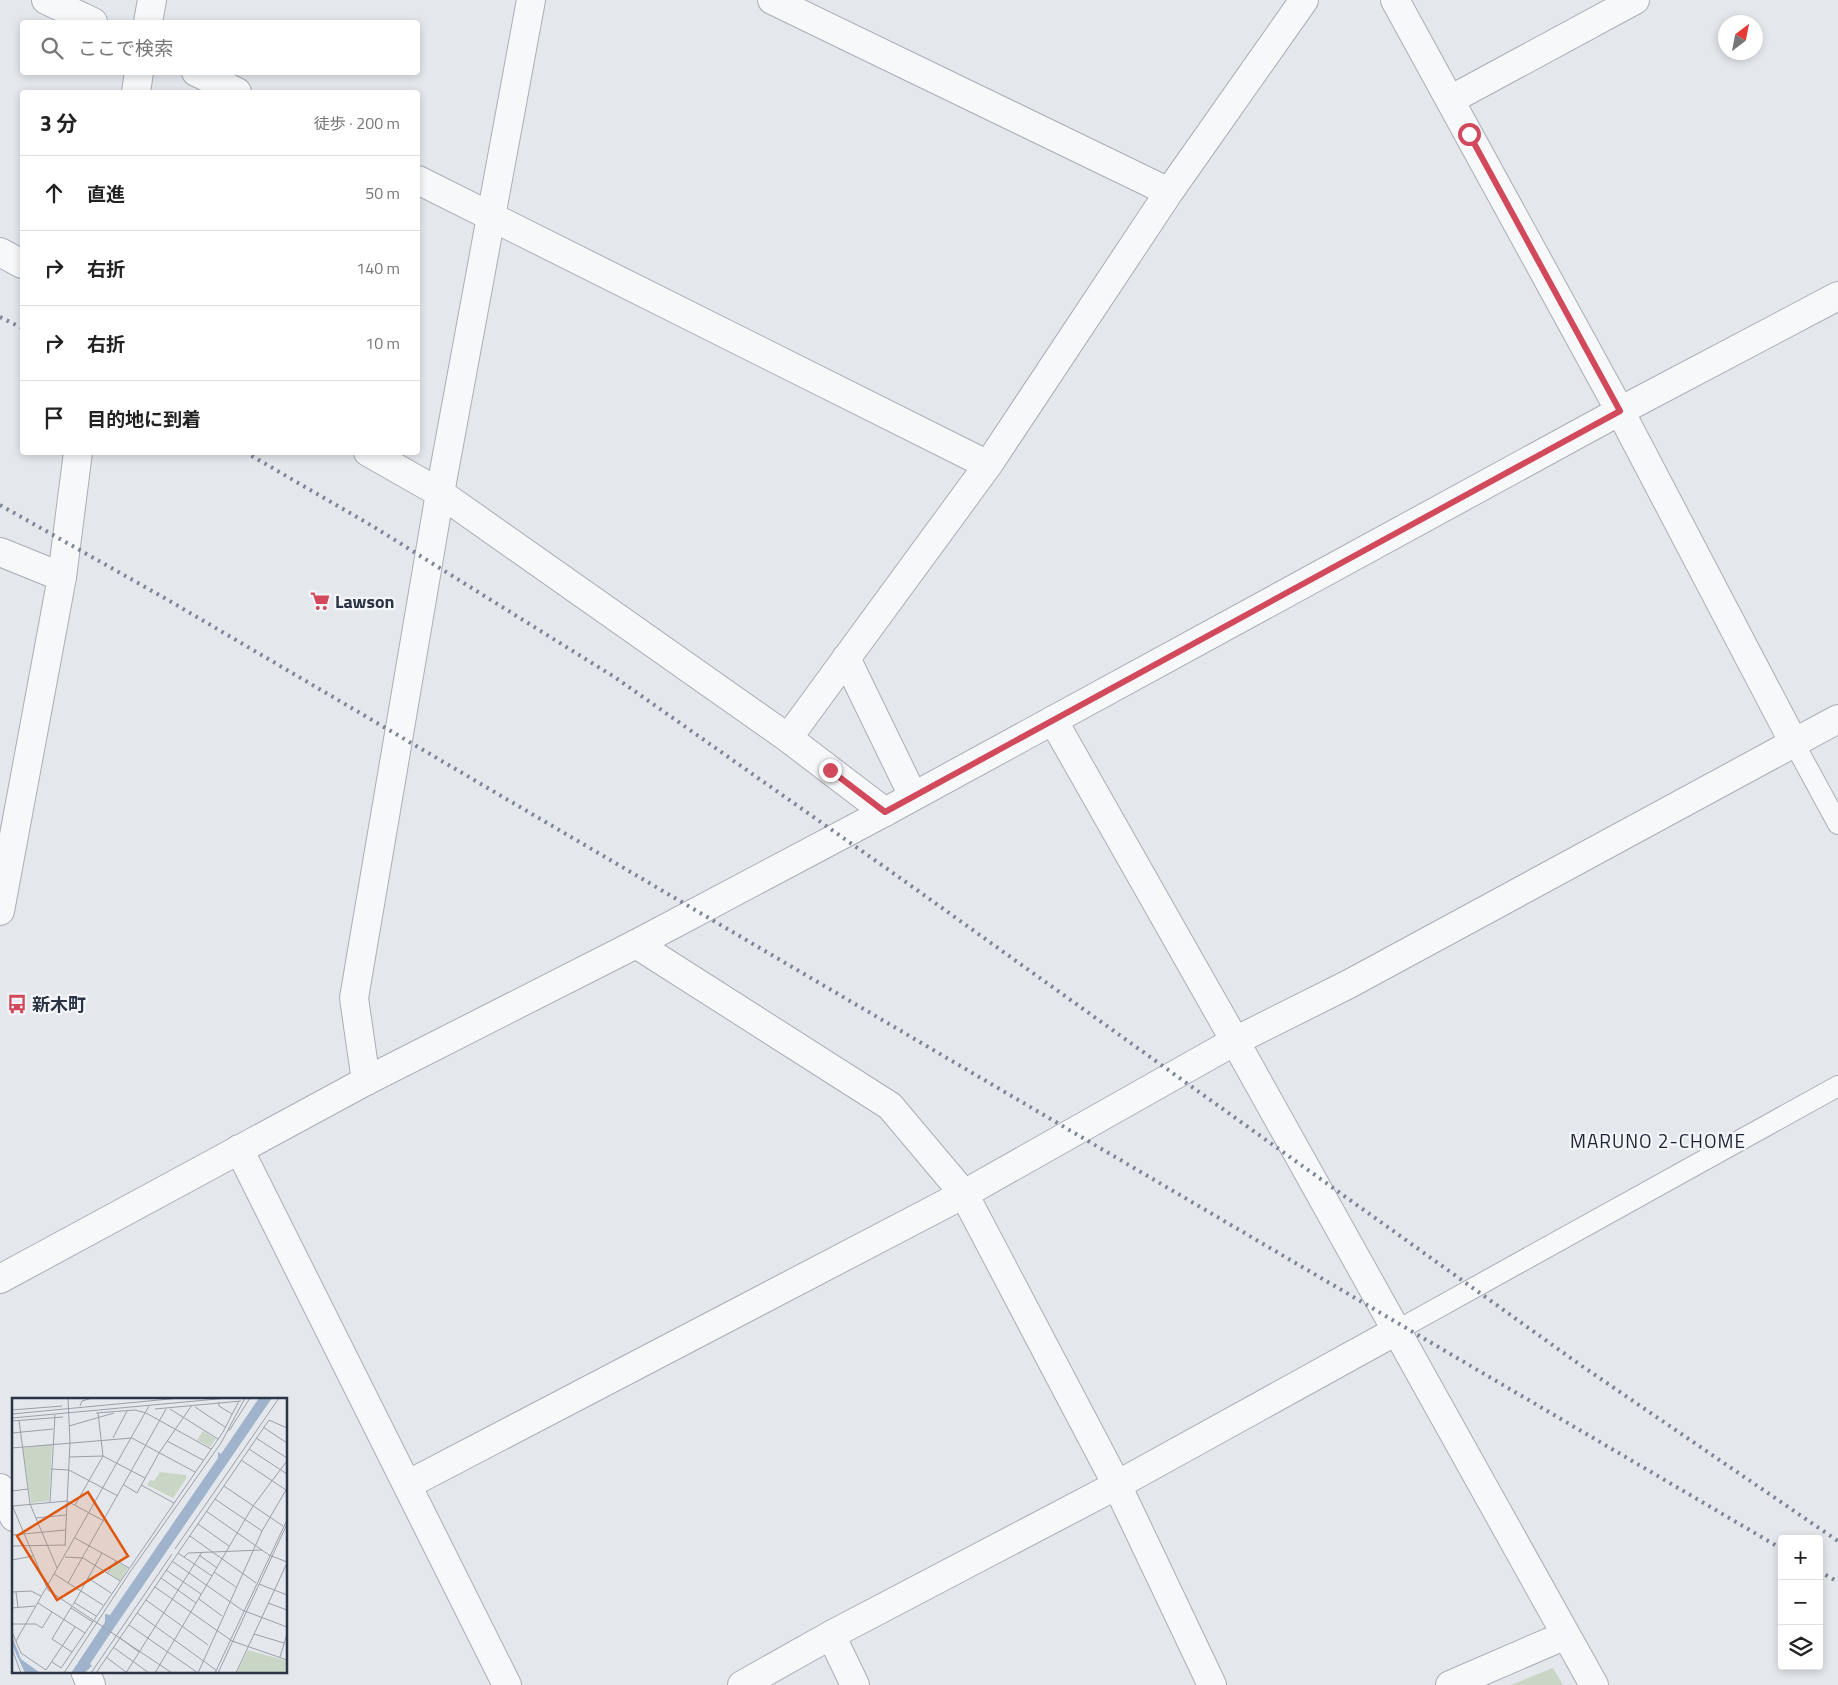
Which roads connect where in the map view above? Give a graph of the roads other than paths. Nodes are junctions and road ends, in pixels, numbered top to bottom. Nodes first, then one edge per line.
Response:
1 (46, 0) edge
2 (152, 0) edge
3 (531, 0) edge
4 (772, 0) edge
5 (1304, 0) edge
6 (1395, 0) edge
7 (1634, 0) edge
8 (89, 20) edge
9 (148, 20) edge
10 (139, 75) edge
11 (202, 75) edge
12 (136, 90) edge
13 (233, 90) edge
14 (1450, 100) junction
15 (420, 181) edge
16 (1169, 192) junction
17 (490, 215) junction
18 (0, 252) edge
19 (20, 263) edge
20 (1838, 296) edge
21 (1620, 411) junction
22 (78, 455) edge
23 (373, 455) edge
24 (988, 465) junction
25 (440, 493) junction
26 (0, 552) edge
27 (62, 577) junction
28 (846, 658) junction
29 (1838, 719) edge
30 (1053, 720) junction
31 (788, 738) junction
32 (1794, 743) junction
33 (913, 796) junction
34 (885, 812) junction
35 (1838, 824) edge
36 (0, 912) edge
37 (636, 944) junction
38 (1235, 1041) junction
39 (366, 1081) junction
40 (1838, 1086) edge
41 (239, 1149) junction
42 (964, 1194) junction
43 (0, 1279) edge
44 (1396, 1331) junction
45 (407, 1485) junction
46 (1117, 1485) junction
47 (0, 1488) edge
48 (12, 1513) edge
49 (831, 1635) junction
50 (1566, 1635) junction
51 (85, 1672) edge
52 (91, 1685) edge
53 (507, 1685) edge
54 (742, 1685) edge
55 (855, 1685) edge
56 (1212, 1685) edge
57 (1450, 1685) edge
58 (1594, 1685) edge

1 - 8 street
2 - 9 street
3 - 17 street
4 - 16 street
5 - 16 street
6 - 14 street
7 - 14 street
10 - 12 street
11 - 13 street
14 - 21 street
15 - 17 street
16 - 24 street
17 - 24 street
17 - 25 street
18 - 19 street
20 - 21 street
21 - 30 street
21 - 32 street
22 - 27 street
23 - 25 street
24 - 28 street
25 - 31 street
25 - 39 street
26 - 27 street
27 - 36 street
28 - 31 street
28 - 33 street
29 - 32 street
30 - 33 street
30 - 38 street
31 - 34 street
32 - 35 lane
32 - 38 street
33 - 34 street
34 - 37 street
37 - 39 street
37 - 42 street
38 - 42 street
38 - 44 street
39 - 41 street
40 - 44 lane
41 - 43 street
41 - 45 street
42 - 45 street
42 - 46 street
44 - 46 street
44 - 50 street
45 - 53 street
46 - 49 street
46 - 56 street
47 - 48 street
49 - 54 street
49 - 55 street
50 - 57 street
50 - 58 street
51 - 52 street

